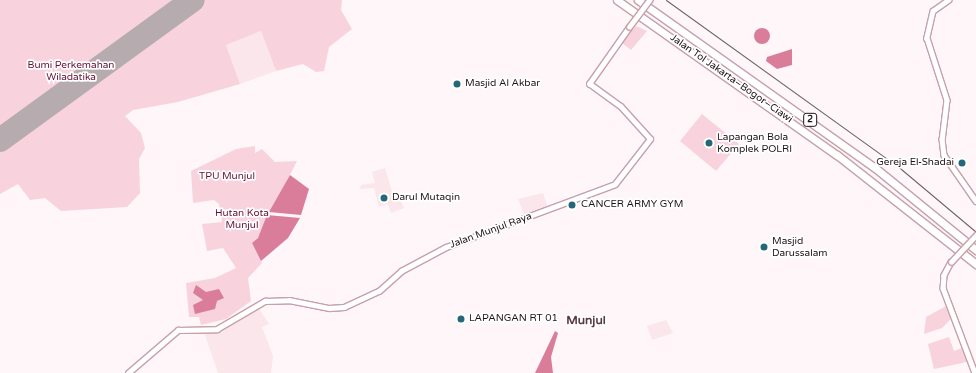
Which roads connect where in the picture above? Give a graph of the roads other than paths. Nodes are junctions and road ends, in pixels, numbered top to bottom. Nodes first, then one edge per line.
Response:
1 (617, 0) edge
2 (638, 0) edge
3 (648, 0) edge
4 (949, 0) edge
5 (976, 201) edge
6 (976, 234) edge
7 (976, 250) edge
8 (976, 264) edge
9 (128, 373) edge
10 (975, 373) edge

1 - 8 highway, Jalan Tol Jakarta–Bogor–Ciawi / 2
2 - 7 highway, Jalan Tol Jakarta–Bogor–Ciawi / 2
3 - 9 street, Jalan Munjul Raya, bridge
4 - 5 street
6 - 10 street, bridge

